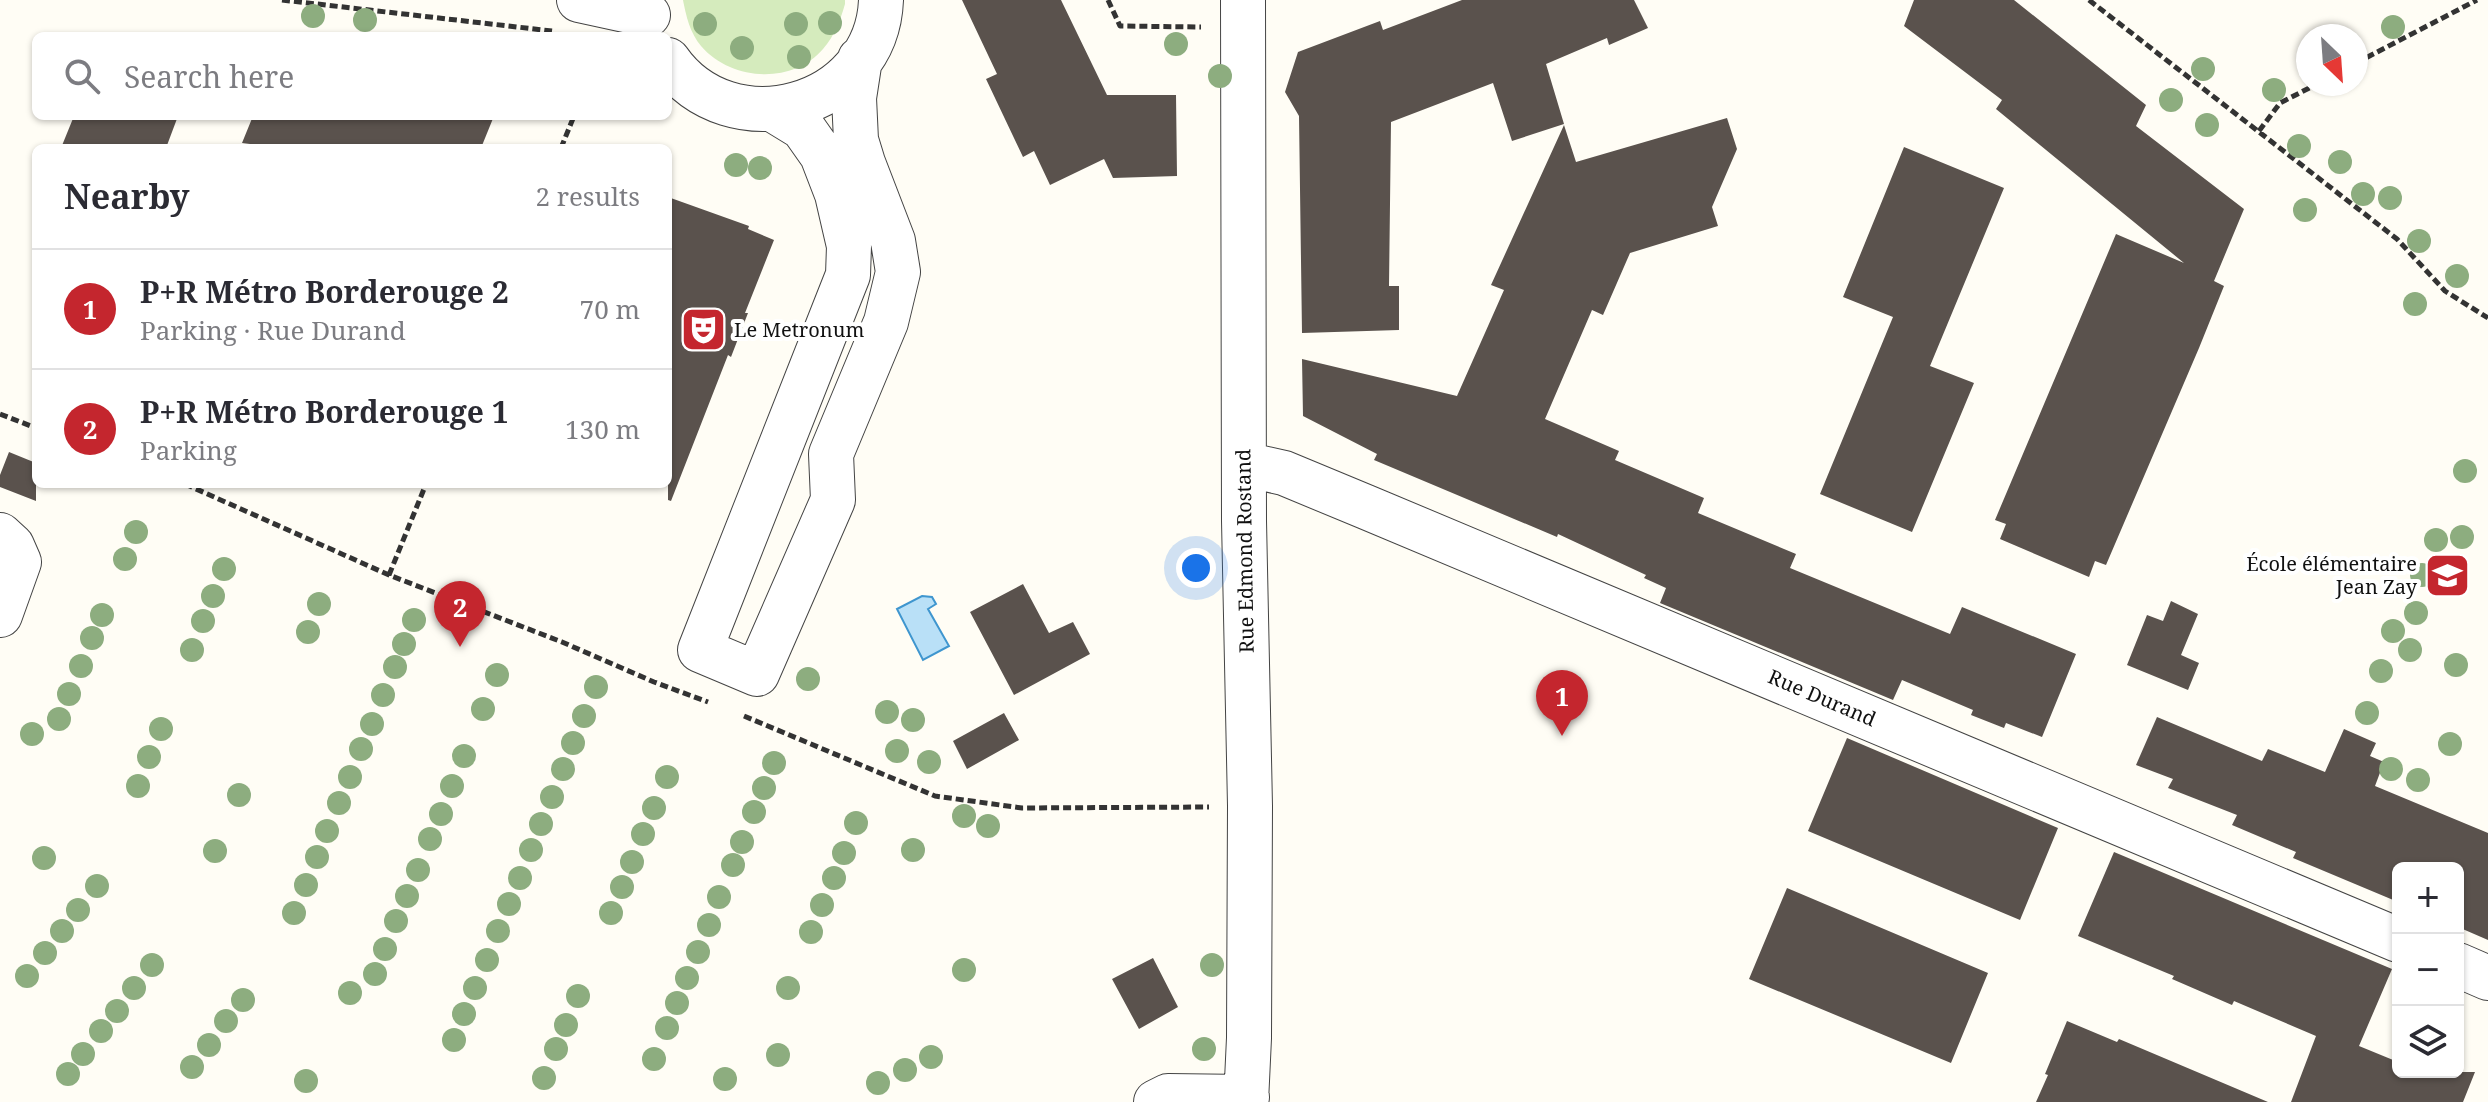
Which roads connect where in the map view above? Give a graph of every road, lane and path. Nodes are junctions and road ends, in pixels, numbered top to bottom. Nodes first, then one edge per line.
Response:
1 (282, 0) edge
2 (881, 0) edge
3 (1108, 0) edge
4 (2089, 0) edge
5 (2477, 0) edge
6 (1243, 14) edge
7 (566, 16) edge
8 (650, 17) edge
9 (2368, 57) edge
10 (860, 59) junction
11 (672, 65) edge
12 (2296, 95) edge
13 (772, 109) junction
14 (572, 120) edge
15 (2259, 131) junction
16 (563, 144) edge
17 (2488, 318) edge
18 (0, 414) edge
19 (32, 426) edge
20 (831, 454) junction
21 (1244, 464) junction
22 (766, 484) junction
23 (424, 488) edge
24 (0, 535) edge
25 (389, 575) dead end
26 (0, 615) edge
27 (2392, 937) edge
28 (2464, 968) edge
29 (2488, 978) edge
30 (1246, 1100) edge
31 (1156, 1102) edge

1 - 7 path
2 - 10 street
3 - 6 path
4 - 15 path
5 - 9 path
6 - 21 street, Rue Edmond Rostand
7 - 8 street
10 - 13 street
10 - 20 street
11 - 13 street
12 - 15 path
13 - 22 street
14 - 16 path
15 - 17 path
18 - 19 path
20 - 22 street
20 - 22 street
21 - 27 street, Rue Durand
21 - 30 street, Rue Edmond Rostand
23 - 25 path
24 - 26 street
28 - 29 street
30 - 31 street

